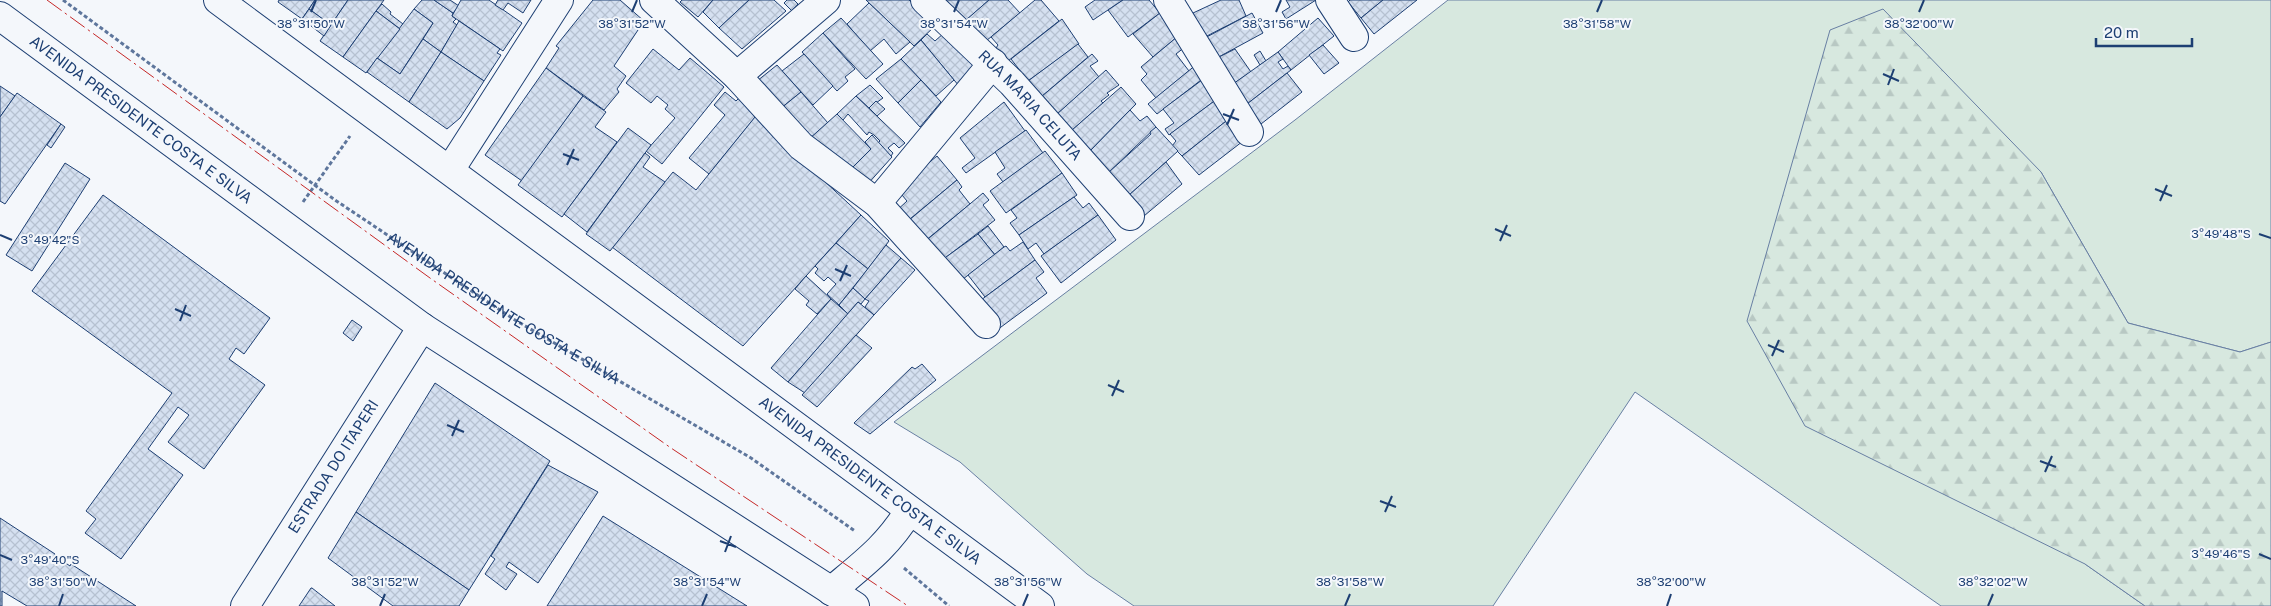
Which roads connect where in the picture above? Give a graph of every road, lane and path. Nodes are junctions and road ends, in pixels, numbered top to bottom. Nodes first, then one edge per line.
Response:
1 (63, 0) edge
2 (218, 0) edge
3 (559, 0) edge
4 (654, 0) edge
5 (826, 0) edge
6 (925, 0) edge
7 (1168, 0) edge
8 (1330, 0) edge
9 (0, 16) edge
10 (1354, 37) dead end
11 (993, 63) junction
12 (736, 76) junction
13 (1249, 132) dead end
14 (352, 134) dead end
15 (450, 170) junction
16 (314, 186) junction
17 (877, 203) junction
18 (299, 209) dead end
19 (1130, 216) dead end
20 (986, 324) dead end
21 (422, 327) junction
22 (910, 511) junction
23 (881, 549) junction
24 (831, 591) junction
25 (1026, 603) edge
26 (246, 606) edge
27 (855, 606) edge
28 (949, 606) edge

1 - 16 path, AVENIDA PRESIDENTE COSTA E SILVA
2 - 15 main road, AVENIDA PRESIDENTE COSTA E SILVA
3 - 15 main road
4 - 12 main road
5 - 12 main road
6 - 11 main road, RUA MARIA CELUTA
7 - 13 main road
8 - 10 main road
9 - 21 main road, AVENIDA PRESIDENTE COSTA E SILVA
11 - 17 main road
11 - 19 main road, RUA MARIA CELUTA
12 - 17 main road
14 - 16 path
15 - 22 main road, AVENIDA PRESIDENTE COSTA E SILVA
16 - 18 path
16 - 23 path, AVENIDA PRESIDENTE COSTA E SILVA
17 - 20 main road
21 - 24 main road, AVENIDA PRESIDENTE COSTA E SILVA
21 - 26 main road, ESTRADA DO ITAPERI
22 - 23 main road
22 - 25 main road, AVENIDA PRESIDENTE COSTA E SILVA
23 - 24 main road
23 - 28 path, AVENIDA PRESIDENTE COSTA E SILVA
24 - 27 main road, AVENIDA PRESIDENTE COSTA E SILVA

